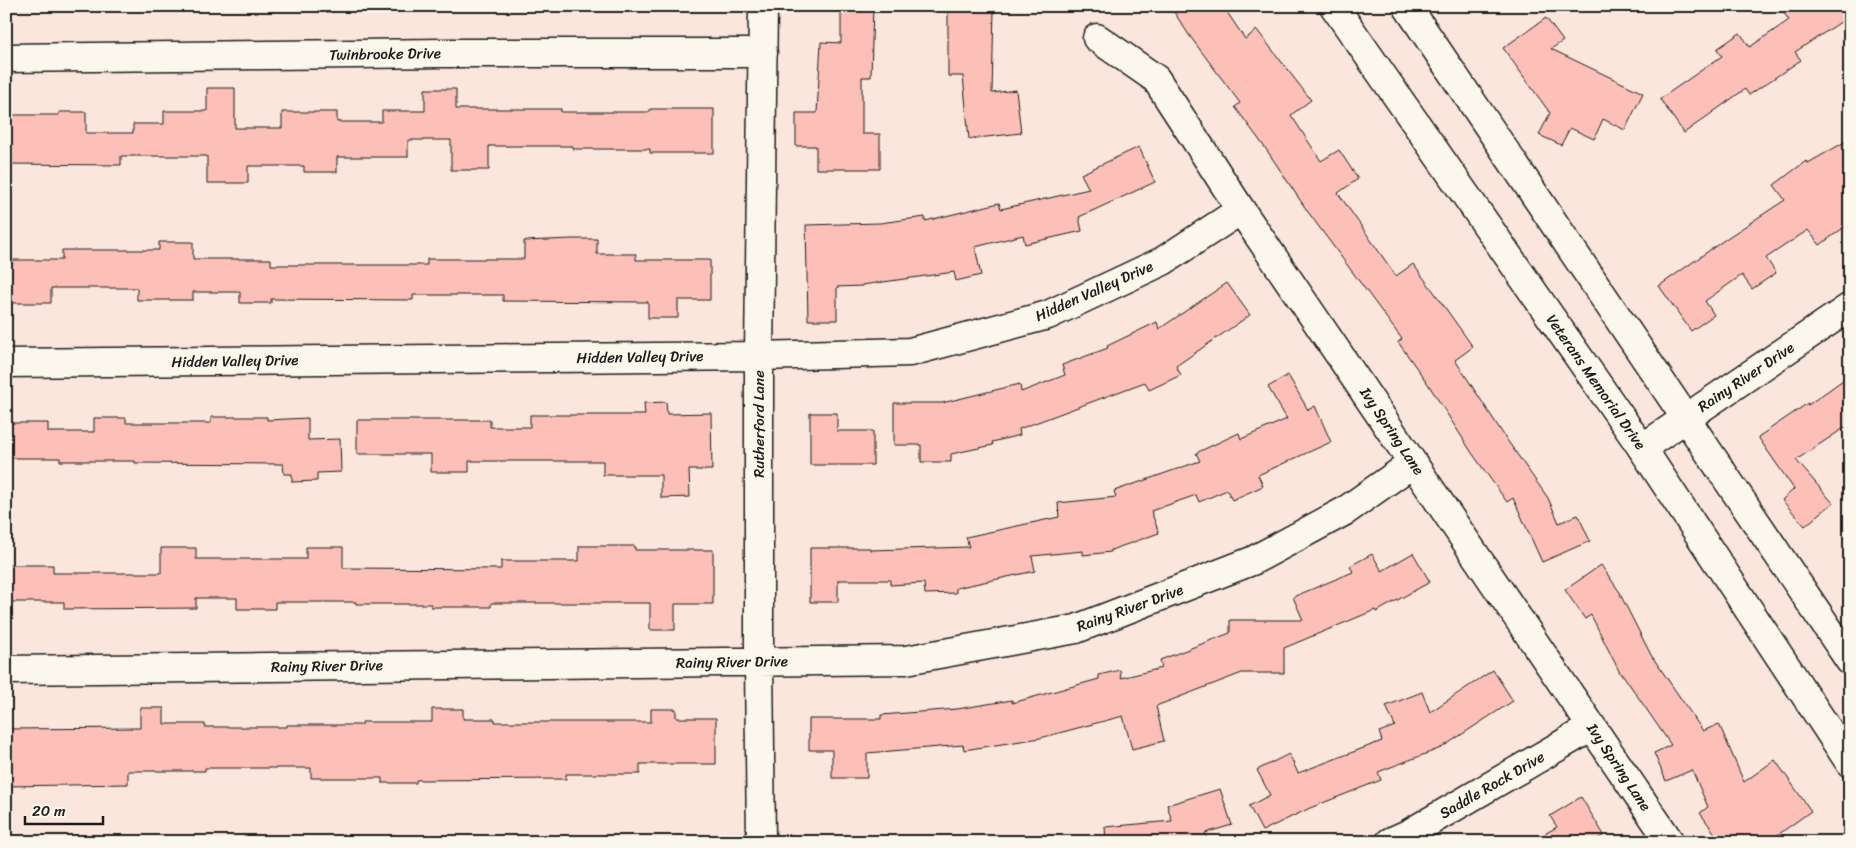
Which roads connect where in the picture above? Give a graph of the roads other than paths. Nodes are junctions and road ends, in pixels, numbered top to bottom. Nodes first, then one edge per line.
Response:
1 (763, 6) edge
2 (1334, 6) edge
3 (1407, 6) edge
4 (1097, 38) dead end
5 (763, 53) junction
6 (6, 58) edge
7 (1241, 210) junction
8 (1850, 307) edge
9 (759, 356) junction
10 (6, 363) edge
11 (1686, 418) junction
12 (1642, 448) junction
13 (1413, 462) junction
14 (1850, 661) edge
15 (758, 662) junction
16 (6, 670) edge
17 (1592, 727) junction
18 (1850, 763) edge
19 (761, 842) edge
20 (1390, 842) edge
21 (1670, 842) edge

1 - 5 street, Rutherford Lane
2 - 12 street, Veterans Memorial Drive
3 - 11 street
4 - 7 street, Ivy Spring Lane
5 - 6 street, Twinbrooke Drive
5 - 9 street, Rutherford Lane
7 - 9 street, Hidden Valley Drive
7 - 13 street, Ivy Spring Lane
8 - 11 street, Rainy River Drive
9 - 10 street, Hidden Valley Drive
9 - 15 street, Rutherford Lane
11 - 12 street, Rainy River Drive
11 - 14 street
12 - 18 street, Veterans Memorial Drive
13 - 15 street, Rainy River Drive
13 - 17 street, Ivy Spring Lane
15 - 16 street, Rainy River Drive
15 - 19 street, Rutherford Lane
17 - 20 street, Saddle Rock Drive
17 - 21 street, Ivy Spring Lane

